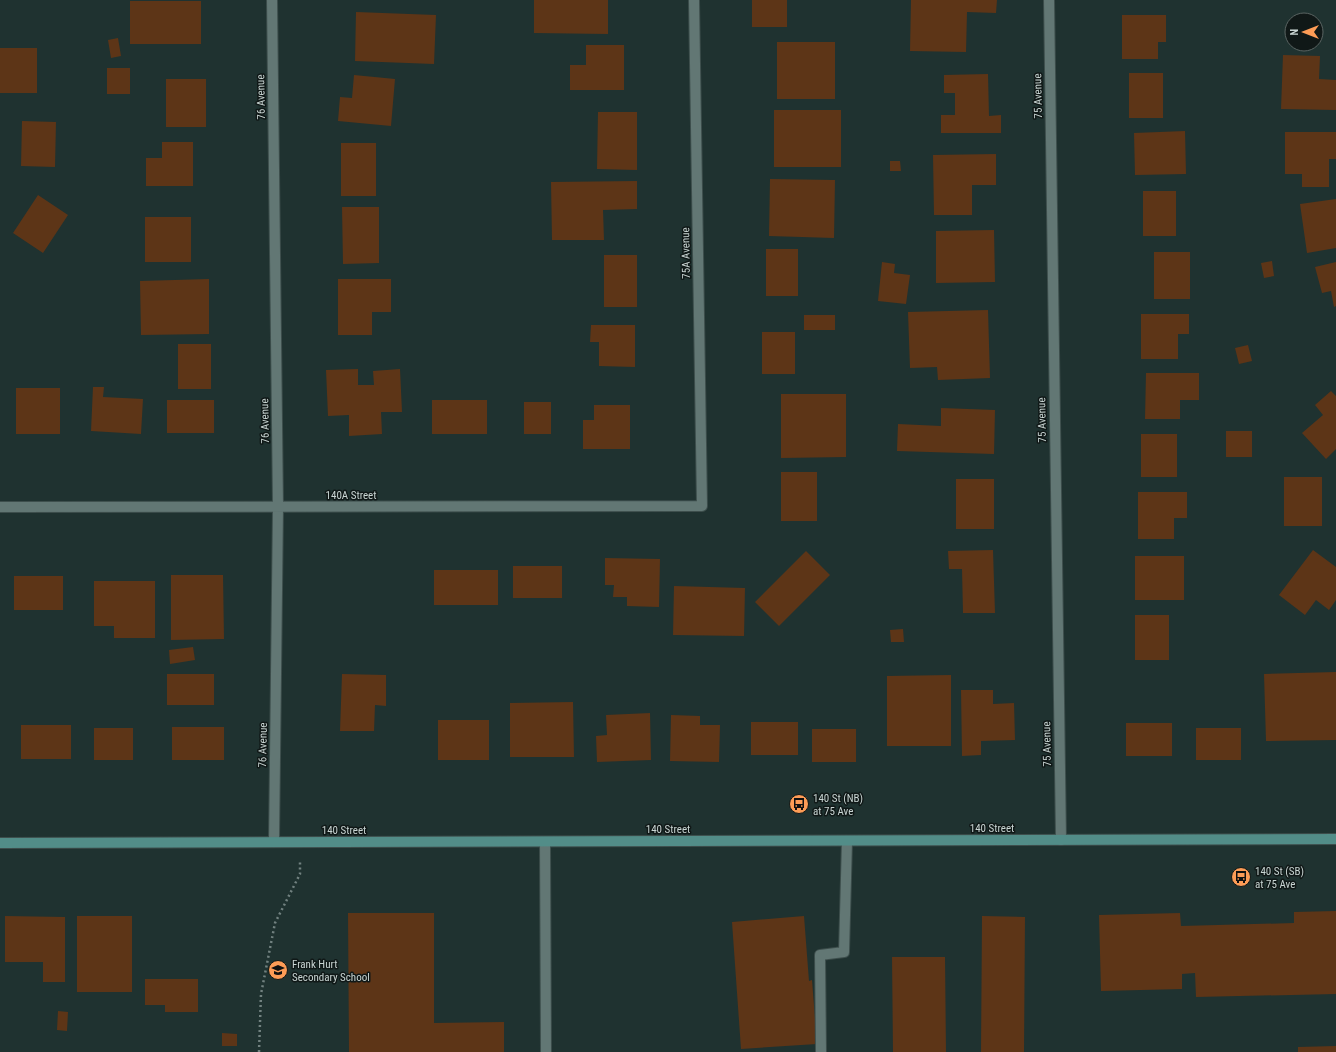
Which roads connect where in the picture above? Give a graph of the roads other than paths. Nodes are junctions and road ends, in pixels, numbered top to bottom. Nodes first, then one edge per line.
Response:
1 (272, 0) edge
2 (694, 0) edge
3 (1049, 0) edge
4 (702, 506) joint
5 (0, 507) edge
6 (278, 507) junction
7 (1336, 839) edge
8 (1061, 840) junction
9 (847, 841) junction
10 (274, 842) junction
11 (545, 842) junction
12 (0, 843) edge
13 (546, 1052) edge
14 (821, 1052) edge

1 - 6 street, 76 Avenue
2 - 4 street, 75A Avenue
3 - 8 street, 75 Avenue
4 - 6 street, 140A Street
5 - 6 street, 140A Street
6 - 10 street, 76 Avenue
7 - 8 main road, 140 Street
8 - 9 main road, 140 Street
9 - 11 main road, 140 Street
9 - 14 street
10 - 11 main road, 140 Street
10 - 12 main road, 140 Street
11 - 13 street

